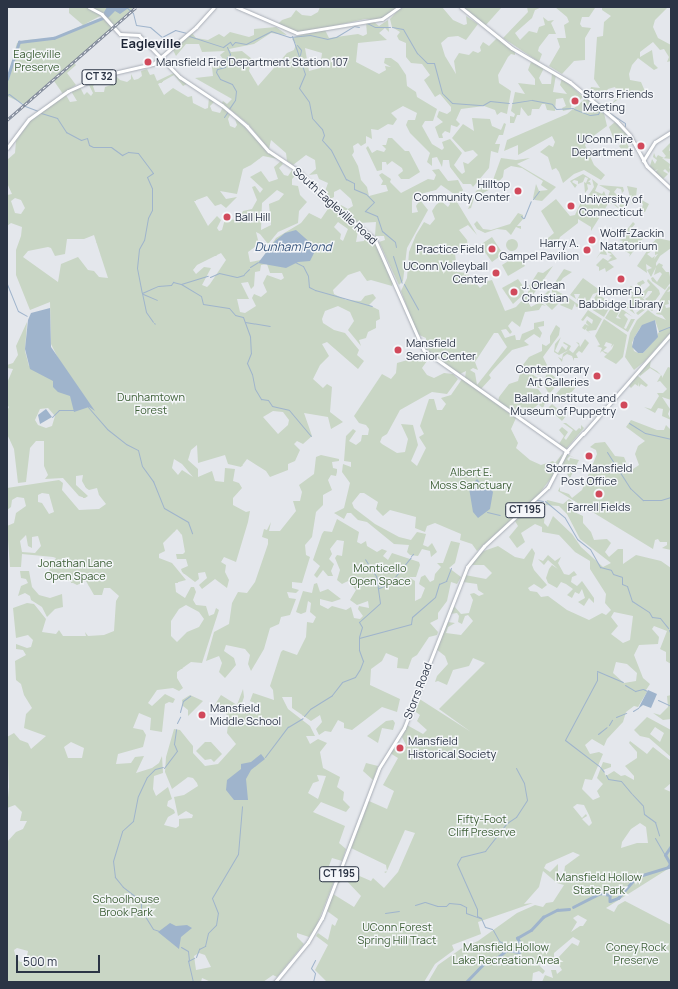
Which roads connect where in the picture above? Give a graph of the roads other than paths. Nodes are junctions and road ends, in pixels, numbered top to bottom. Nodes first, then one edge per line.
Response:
1 (89, 7) edge
2 (214, 7) edge
3 (238, 7) edge
4 (399, 7) edge
5 (461, 7) edge
6 (162, 56) junction
7 (671, 132) edge
8 (7, 148) edge
9 (644, 162) junction
10 (671, 188) edge
11 (671, 334) edge
12 (568, 451) junction
13 (275, 982) edge

1 - 6 main road, South Eagleville Road
2 - 6 main road, CT 32
3 - 4 main road
5 - 9 main road
6 - 8 main road, CT 32
6 - 12 main road, South Eagleville Road
7 - 9 main road
9 - 10 main road
11 - 12 main road, Storrs Road / CT 195
12 - 13 main road, Storrs Road / CT 195

